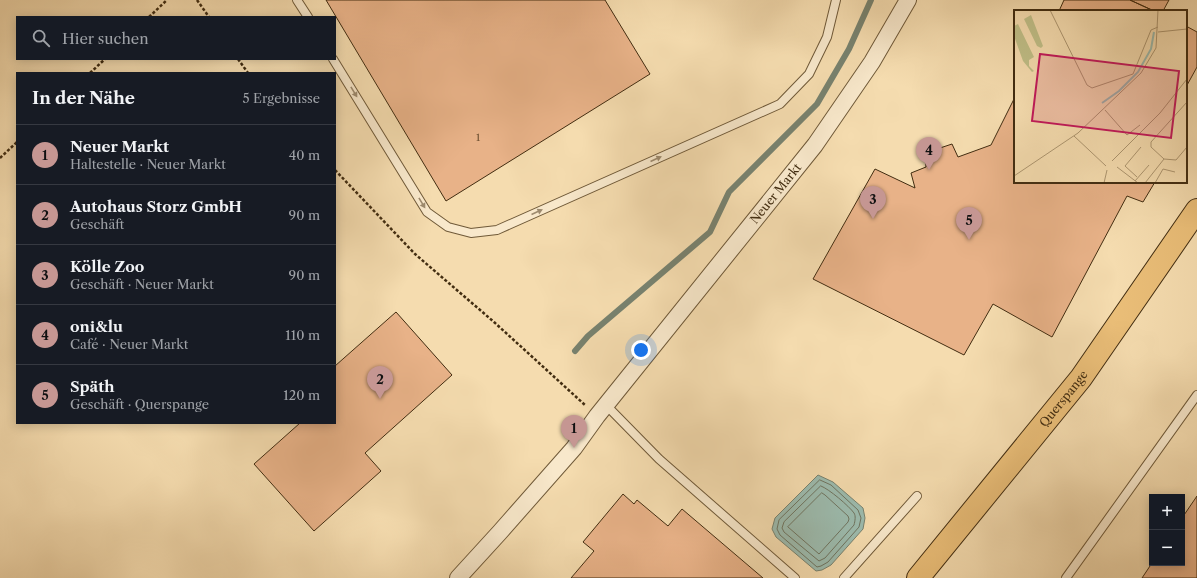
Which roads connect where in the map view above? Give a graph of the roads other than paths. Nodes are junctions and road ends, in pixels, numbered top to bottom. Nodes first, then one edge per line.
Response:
1 (297, 0) edge
2 (836, 0) edge
3 (908, 0) edge
4 (307, 16) edge
5 (334, 60) edge
6 (1197, 210) edge
7 (1197, 395) edge
8 (602, 411) junction
9 (917, 496) dead end
10 (458, 578) edge
11 (795, 578) edge
12 (844, 578) edge
13 (918, 578) edge
14 (1066, 578) edge

1 - 4 lane
5 -> 2 lane
3 - 8 street, Neuer Markt
6 - 13 main road, Querspange
7 - 14 lane
8 - 10 street, Neuer Markt
8 - 11 lane
9 - 12 lane

